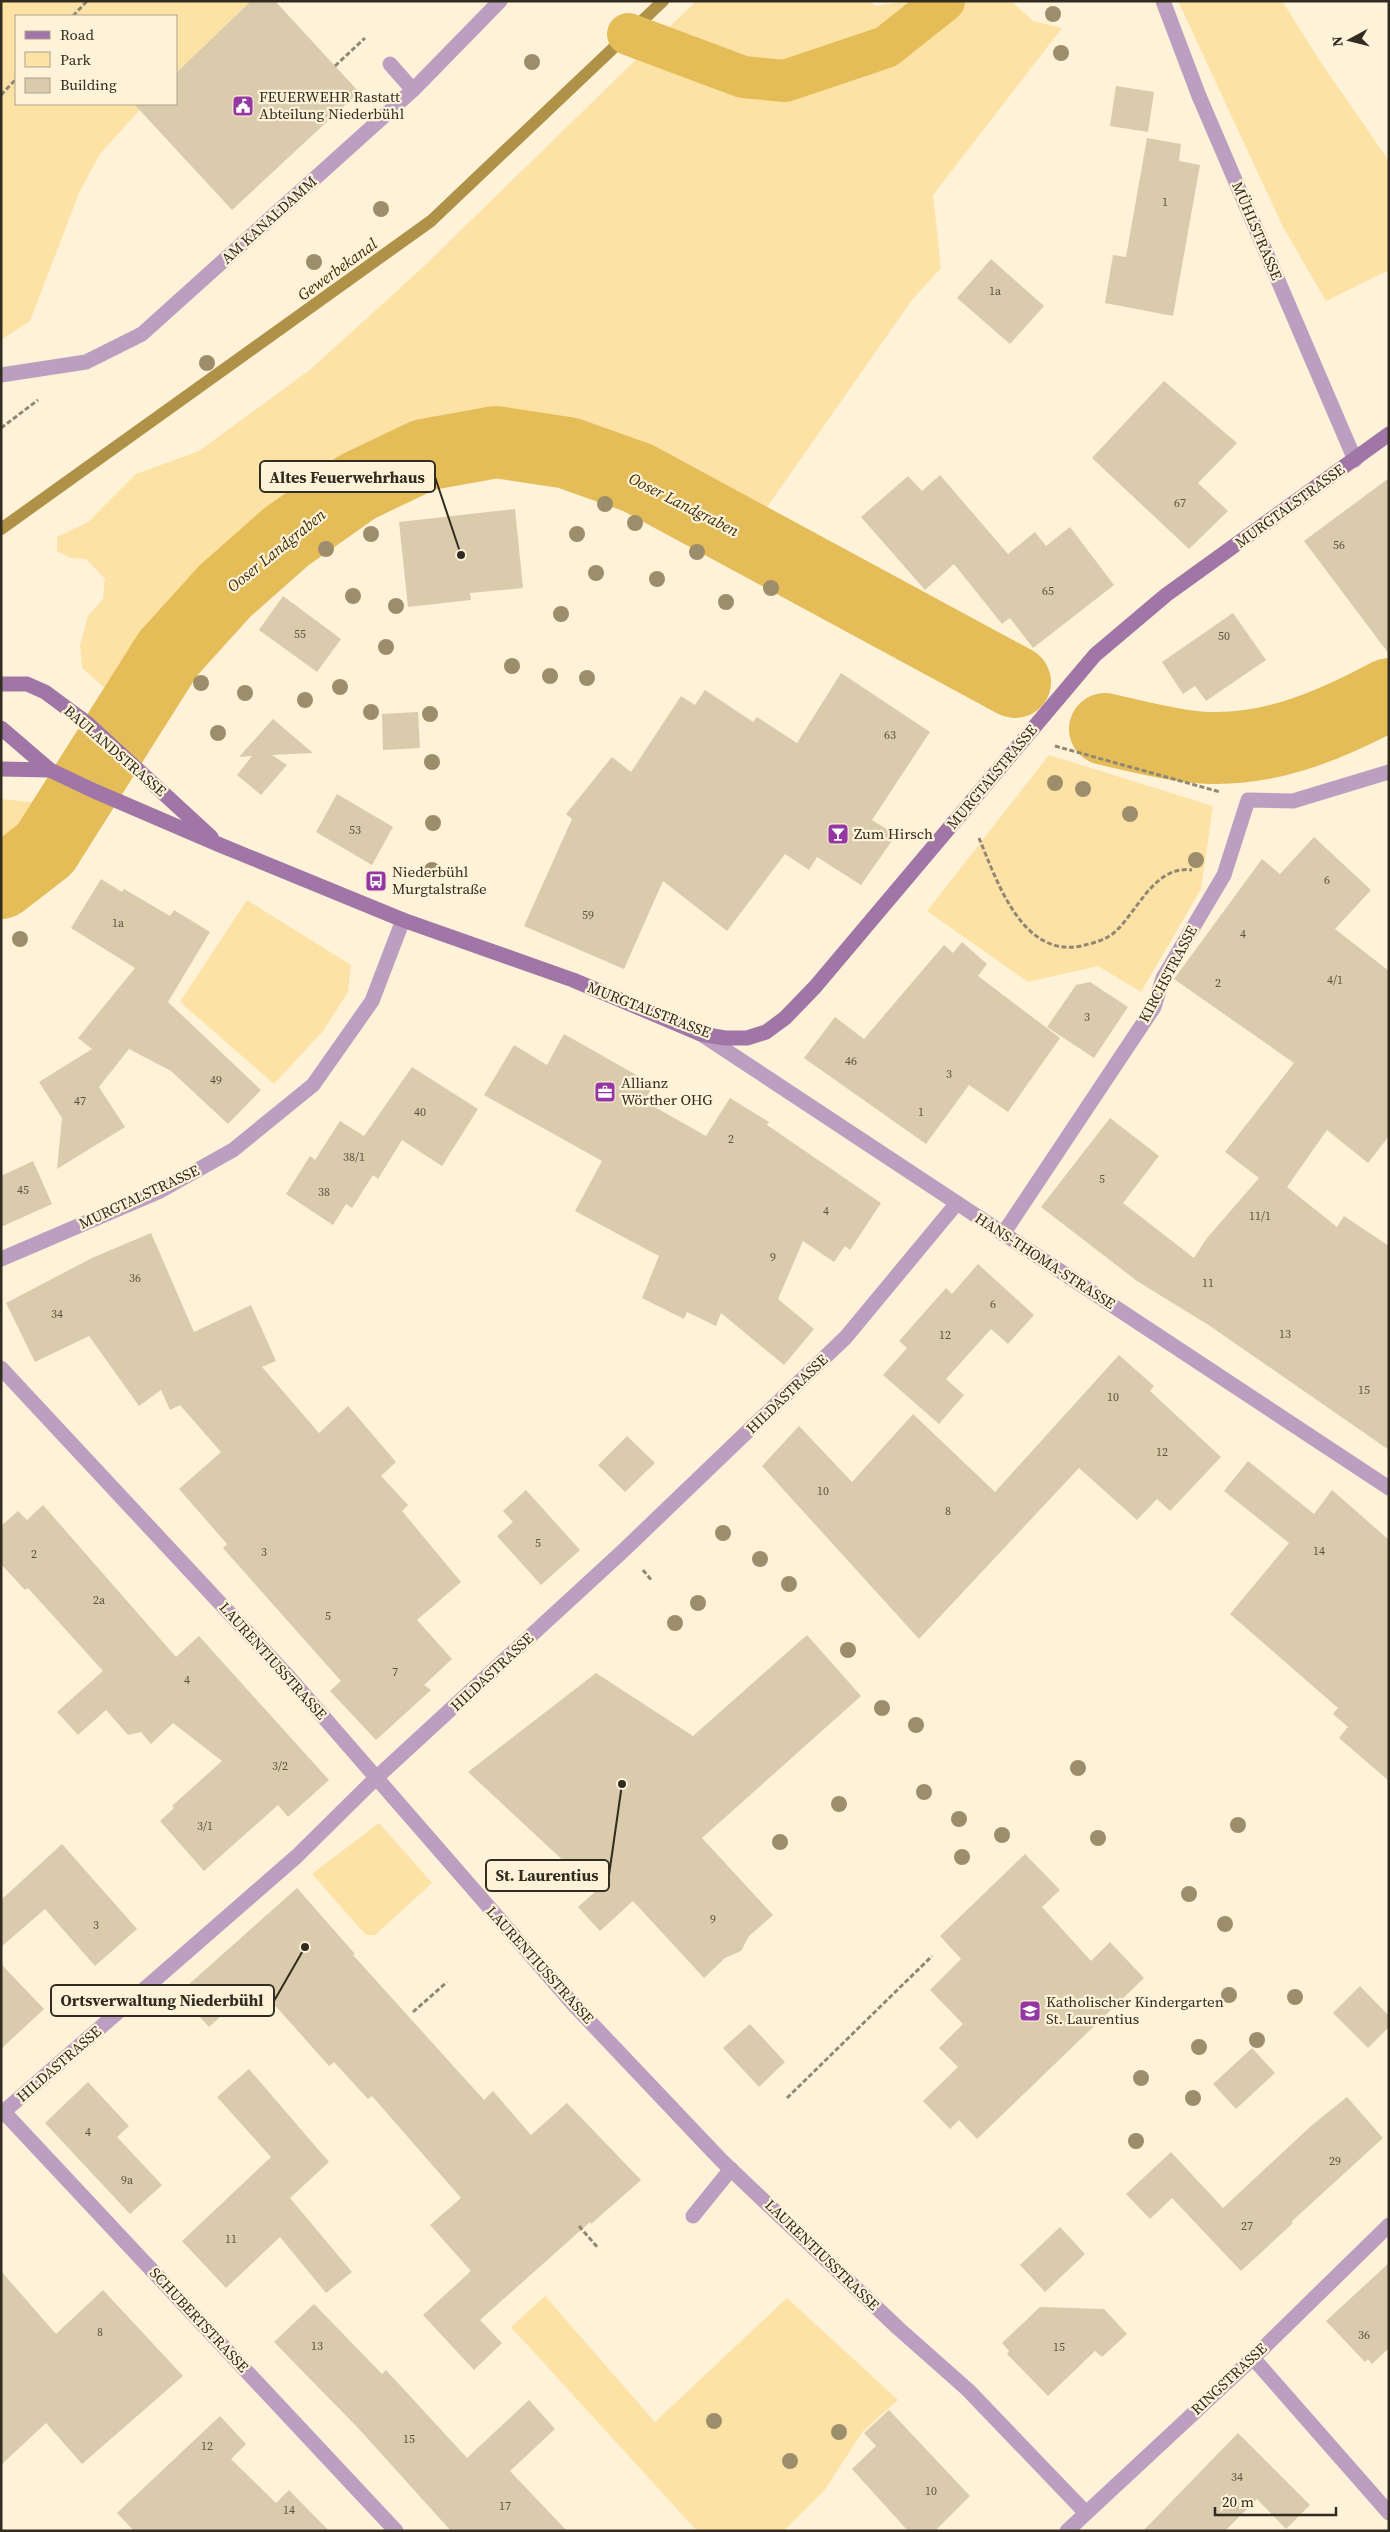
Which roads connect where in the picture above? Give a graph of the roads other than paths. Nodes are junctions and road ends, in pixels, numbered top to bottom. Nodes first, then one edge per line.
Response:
1 (500, 1) edge
2 (1162, 1) edge
3 (390, 64) dead end
4 (413, 90) junction
5 (1, 375) edge
6 (1389, 434) edge
7 (1355, 460) junction
8 (2, 680) edge
9 (1, 728) edge
10 (1, 769) edge
11 (50, 770) junction
12 (1389, 772) edge
13 (220, 846) junction
14 (403, 920) junction
15 (701, 1034) junction
16 (957, 1203) junction
17 (1003, 1234) junction
18 (1, 1259) edge
19 (1, 1368) edge
20 (1389, 1488) edge
21 (376, 1778) junction
22 (2, 2112) edge
23 (731, 2169) junction
24 (692, 2216) dead end
25 (1389, 2225) edge
26 (1253, 2358) junction
27 (1389, 2513) edge
28 (1086, 2514) junction
29 (396, 2531) edge
30 (1067, 2531) edge

1 - 4 street, AM KANALDAMM
2 - 7 street, MÜHLSTRASSE
3 - 4 street
4 - 5 street, AM KANALDAMM
6 - 7 main road, MURGTALSTRASSE
7 - 15 main road, MURGTALSTRASSE
8 - 13 main road, BAULANDSTRASSE
9 - 11 main road, BAULANDSTRASSE
10 - 11 main road
11 - 13 main road, BAULANDSTRASSE
12 - 17 street, KIRCHSTRASSE
13 - 14 main road, BAULANDSTRASSE
14 - 15 main road, MURGTALSTRASSE
14 - 18 street, MURGTALSTRASSE
15 - 16 street, HANS-THOMA-STRASSE
16 - 17 street, HANS-THOMA-STRASSE
16 - 21 street, HILDASTRASSE
17 - 20 street, HANS-THOMA-STRASSE
19 - 21 street, LAURENTIUSSTRASSE
21 - 22 street, HILDASTRASSE
21 - 23 street, LAURENTIUSSTRASSE
22 - 29 street, SCHUBERTSTRASSE
23 - 24 street
23 - 28 street, LAURENTIUSSTRASSE
25 - 26 street, RINGSTRASSE
26 - 27 street
26 - 28 street, RINGSTRASSE
28 - 30 street, RINGSTRASSE

